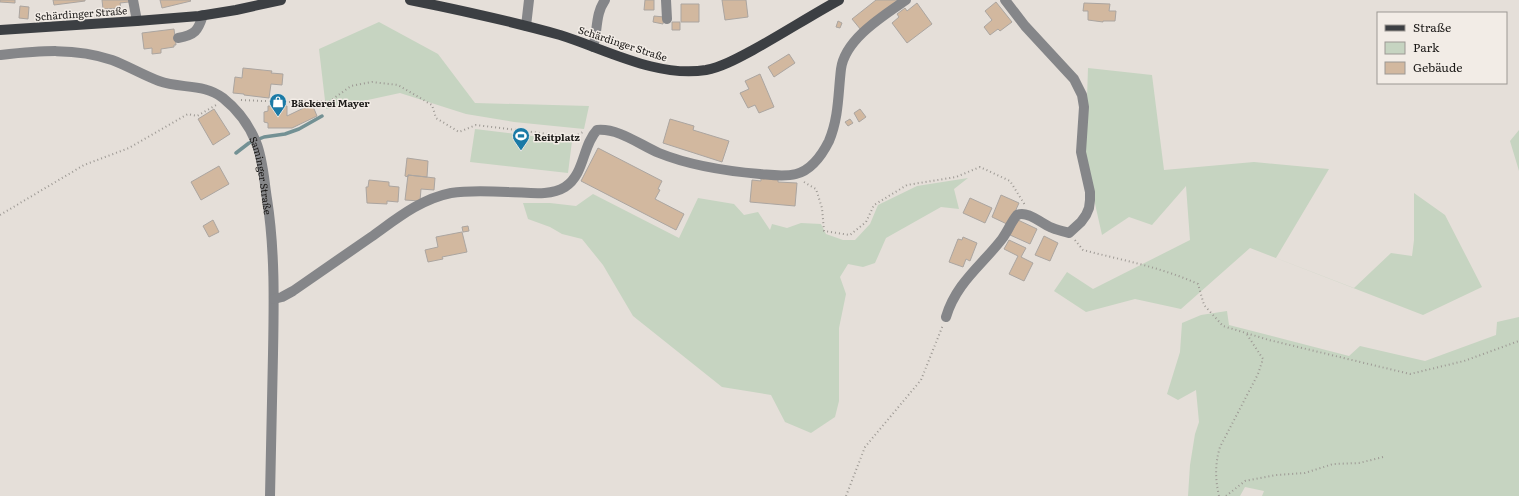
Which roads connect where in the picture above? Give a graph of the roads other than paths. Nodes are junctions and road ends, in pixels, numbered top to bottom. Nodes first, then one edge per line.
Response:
1 (133, 0) edge
2 (282, 0) edge
3 (410, 0) edge
4 (529, 0) edge
5 (605, 0) edge
6 (666, 0) edge
7 (839, 0) edge
8 (906, 0) edge
9 (1006, 0) edge
10 (203, 15) junction
11 (667, 19) dead end
12 (137, 21) junction
13 (526, 26) junction
14 (0, 30) edge
15 (178, 38) dead end
16 (593, 47) junction
17 (0, 55) edge
18 (274, 299) junction
19 (946, 317) road end
20 (270, 496) edge

1 - 12 street
2 - 10 main road, Schärdinger Straße
3 - 13 main road, Schärdinger Straße
4 - 13 street
5 - 16 street
6 - 11 street
7 - 16 main road, Schärdinger Straße
8 - 18 street
9 - 19 street
10 - 12 main road, Schärdinger Straße
10 - 15 street
12 - 14 main road, Schärdinger Straße
13 - 16 main road, Schärdinger Straße
17 - 18 street, Saminger Straße
18 - 20 street, Saminger Straße

